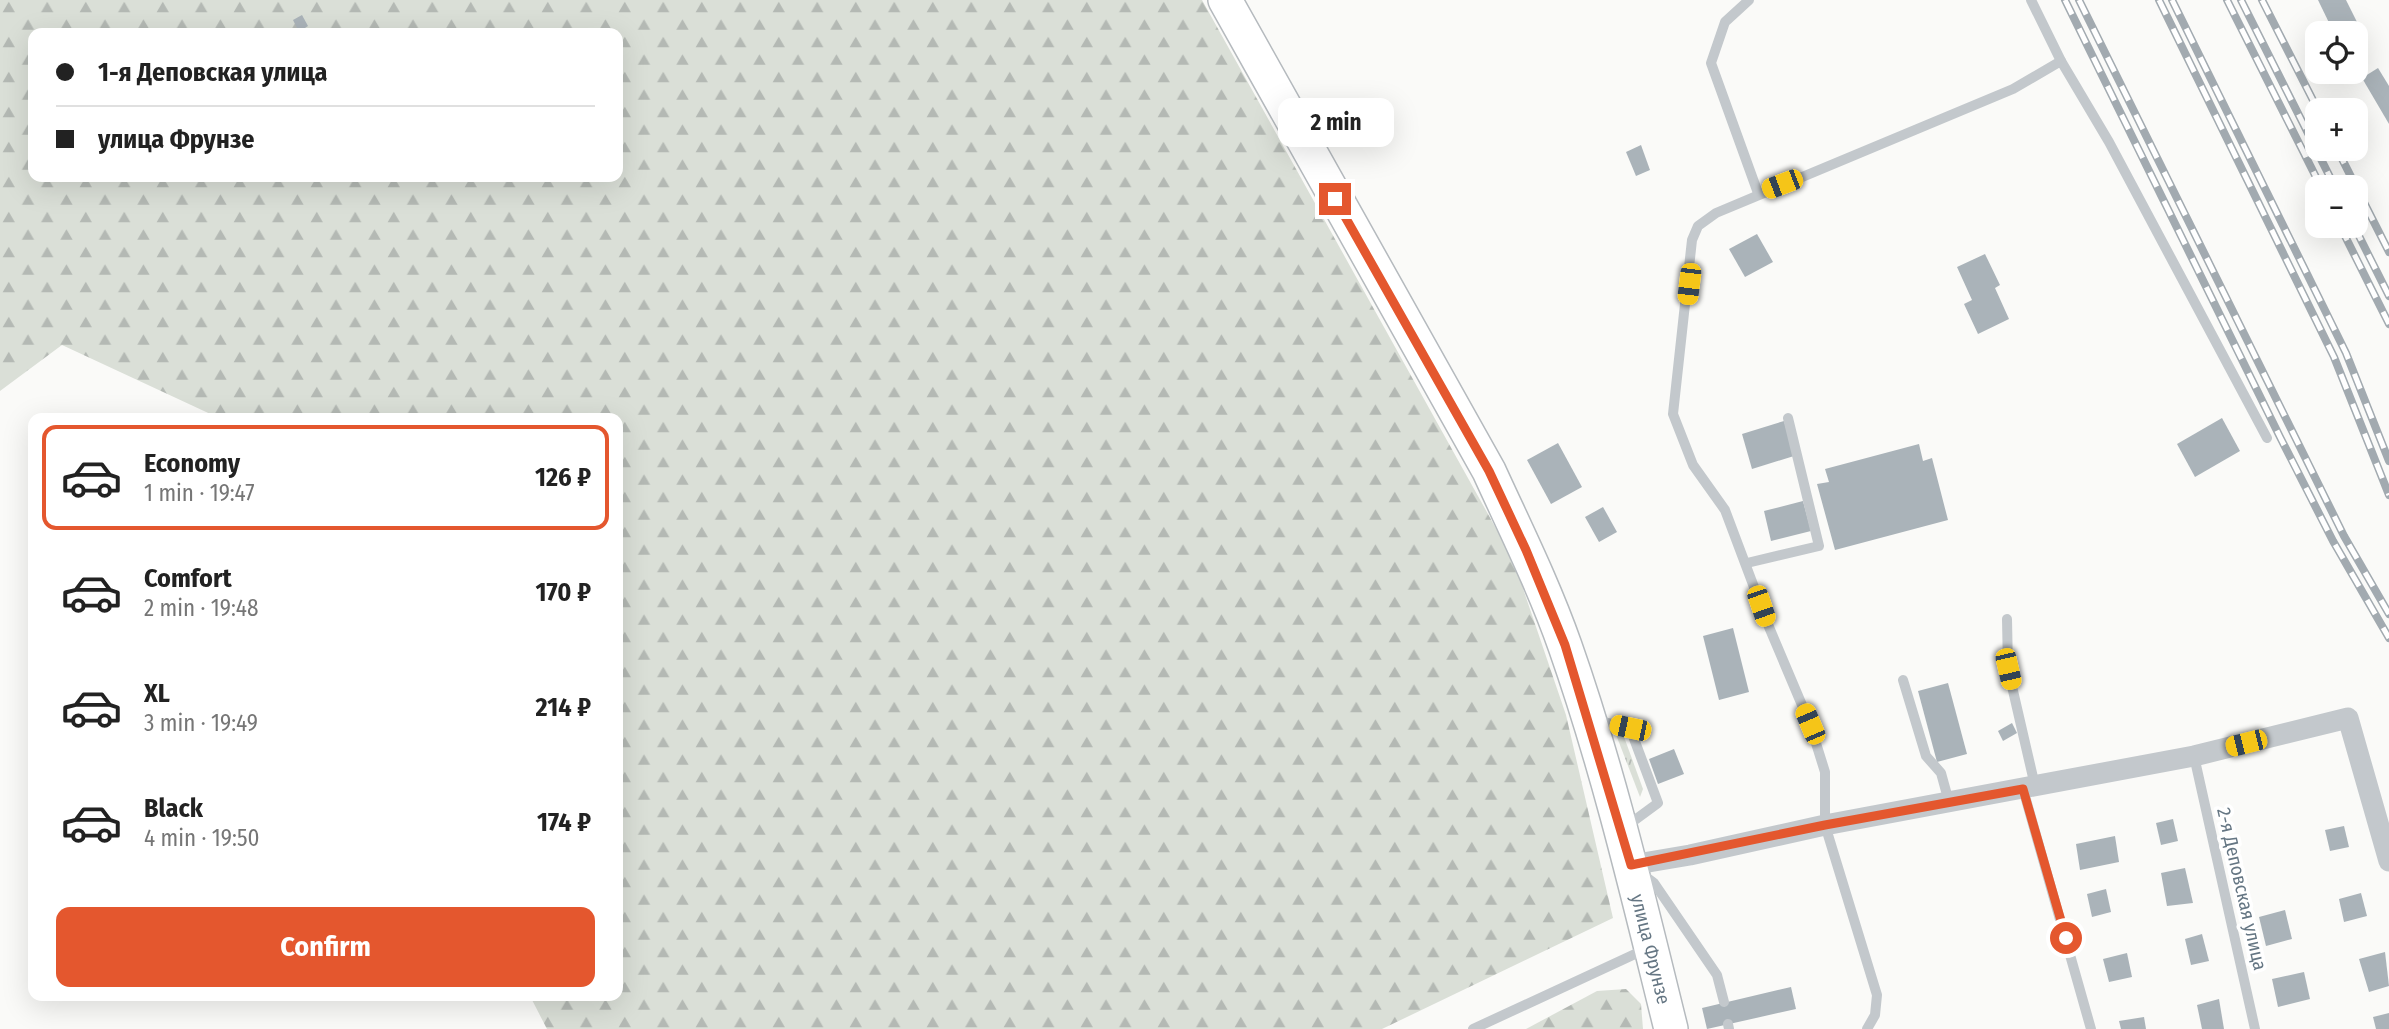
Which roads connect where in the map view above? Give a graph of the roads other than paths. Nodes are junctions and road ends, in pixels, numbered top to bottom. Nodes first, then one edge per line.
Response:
1 (1225, 0) edge
2 (1749, 0) edge
3 (2031, 0) edge
4 (2061, 61) junction
5 (1758, 193) junction
6 (1788, 418) dead end
7 (2267, 438) dead end
8 (1747, 563) junction
9 (2007, 619) dead end
10 (1903, 680) dead end
11 (2194, 756) junction
12 (2029, 788) junction
13 (1949, 802) junction
14 (1825, 825) junction
15 (2389, 861) edge
16 (1631, 865) junction
17 (1651, 947) junction
18 (1724, 1003) dead end
19 (1474, 1029) edge
20 (1671, 1029) edge
21 (1867, 1029) edge
22 (2091, 1029) edge
23 (2256, 1029) edge

1 - 16 main road, улица Фрунзе
2 - 5 lane
3 - 4 lane
4 - 5 lane
4 - 7 lane
5 - 8 lane
6 - 8 lane
8 - 14 lane
9 - 12 lane
10 - 13 lane
11 - 12 street
11 - 15 street
11 - 23 lane, 2-я Деповская улица
12 - 13 street
12 - 22 lane
13 - 14 street
14 - 16 street
14 - 21 lane
16 - 17 main road, улица Фрунзе
16 - 18 lane
17 - 19 lane
17 - 20 main road, улица Фрунзе

